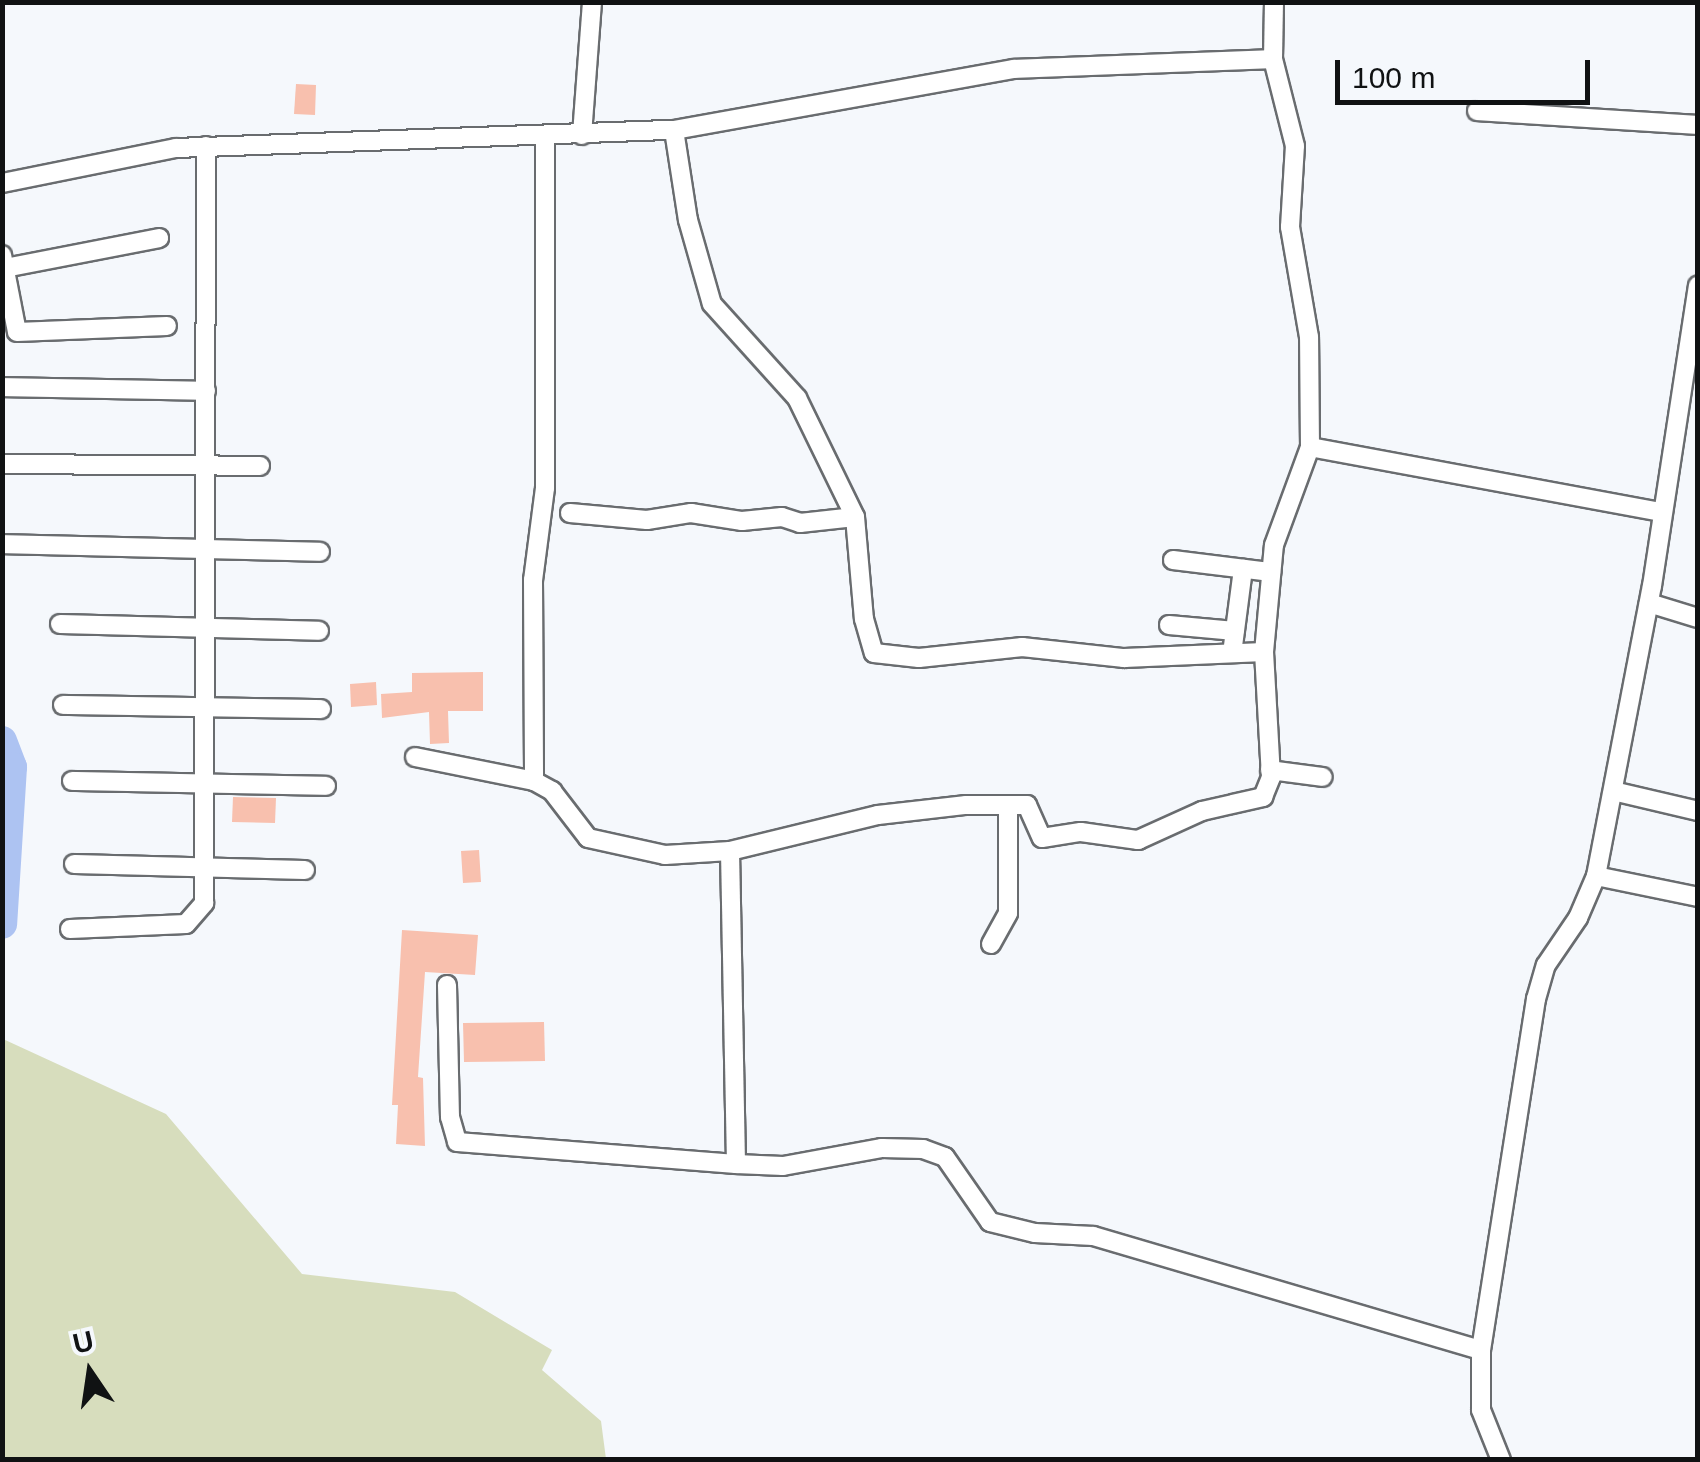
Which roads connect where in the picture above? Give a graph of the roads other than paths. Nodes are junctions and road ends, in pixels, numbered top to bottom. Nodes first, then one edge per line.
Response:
1 (592, 2) edge
2 (1274, 2) edge
3 (1273, 59) junction
4 (1477, 111) dead end
5 (1698, 125) edge
6 (674, 130) junction
7 (582, 134) junction
8 (545, 138) junction
9 (206, 146) junction
10 (2, 183) edge
11 (159, 238) dead end
12 (4, 262) edge
13 (1698, 286) edge
14 (167, 326) dead end
15 (2, 386) edge
16 (206, 391) junction
17 (1310, 447) junction
18 (2, 464) edge
19 (208, 464) junction
20 (260, 466) dead end
21 (1660, 512) junction
22 (570, 514) dead end
23 (855, 517) junction
24 (2, 544) edge
25 (208, 550) junction
26 (320, 552) dead end
27 (1174, 560) dead end
28 (1243, 569) junction
29 (1271, 572) junction
30 (1648, 603) junction
31 (1698, 618) edge
32 (60, 624) dead end
33 (1169, 625) dead end
34 (206, 630) junction
35 (319, 631) dead end
36 (1264, 652) junction
37 (63, 705) dead end
38 (206, 706) junction
39 (321, 709) dead end
40 (415, 757) dead end
41 (1270, 770) junction
42 (1323, 777) dead end
43 (72, 781) dead end
44 (534, 782) junction
45 (206, 783) junction
46 (326, 786) dead end
47 (1613, 791) junction
48 (1008, 805) junction
49 (1698, 811) edge
50 (730, 851) junction
51 (205, 863) junction
52 (74, 864) dead end
53 (306, 870) dead end
54 (1596, 876) junction
55 (1698, 898) edge
56 (70, 929) dead end
57 (991, 944) dead end
58 (447, 985) dead end
59 (736, 1164) junction
60 (1482, 1350) junction
61 (1501, 1460) edge

1 - 7 street
2 - 3 street
3 - 6 street
3 - 17 street
4 - 5 street
6 - 7 street
6 - 23 street
7 - 8 street
8 - 9 street
8 - 44 street
9 - 10 street
9 - 16 street
11 - 12 street
12 - 14 street
13 - 21 street
15 - 16 street
16 - 19 street
17 - 21 street
17 - 29 street
18 - 19 street
19 - 20 street
19 - 25 street
21 - 30 street
22 - 23 street
23 - 36 street
24 - 25 street
25 - 26 street
25 - 34 street
27 - 28 street
28 - 29 street
28 - 33 street
29 - 36 street
30 - 31 street
30 - 47 street
32 - 34 street
34 - 35 street
34 - 38 street
36 - 41 street
37 - 38 street
38 - 39 street
38 - 45 street
40 - 44 street
41 - 42 street
41 - 48 street
43 - 45 street
44 - 50 street
45 - 46 street
45 - 51 street
47 - 49 street
47 - 54 street
48 - 50 street
48 - 57 street
50 - 59 street
51 - 52 street
51 - 53 street
51 - 56 street
54 - 55 street
54 - 60 street
58 - 59 street
59 - 60 street
60 - 61 street

